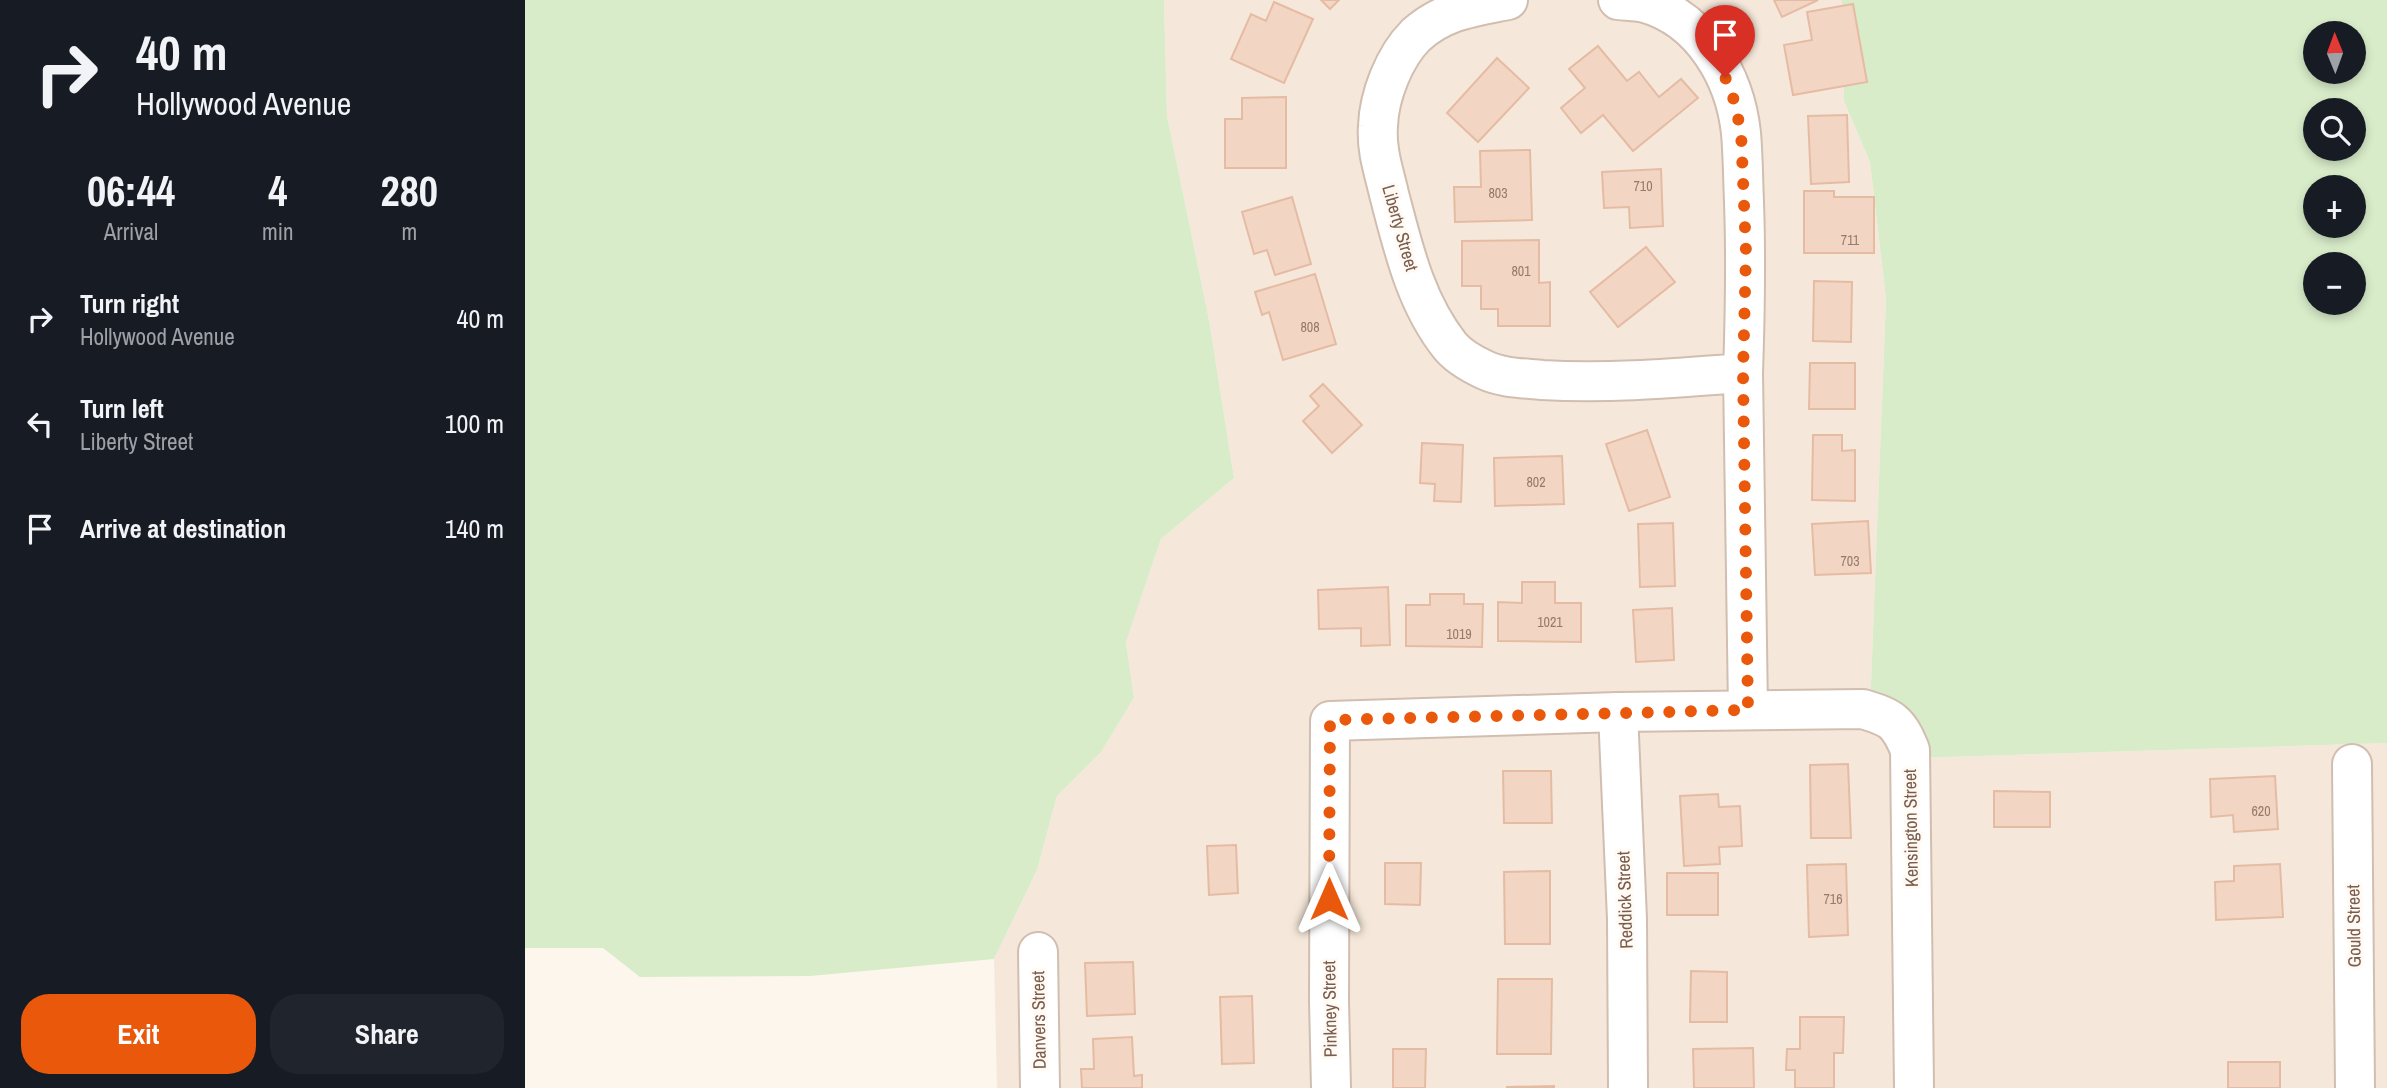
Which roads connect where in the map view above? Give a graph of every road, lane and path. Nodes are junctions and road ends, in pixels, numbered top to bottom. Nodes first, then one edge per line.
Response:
1 (1509, 0) edge
2 (1618, 0) edge
3 (1743, 373) junction
4 (1748, 710) junction
5 (1618, 712) junction
6 (1330, 720) joint
7 (2352, 764) dead end
8 (1038, 953) dead end
9 (1039, 1088) edge
10 (1331, 1088) edge
11 (1628, 1088) edge
12 (1914, 1088) edge
13 (2355, 1088) edge

1 - 3 street, Liberty Street
2 - 3 street
3 - 4 street
4 - 5 street, Kensington Street
4 - 12 street, Kensington Street
5 - 6 street, Kensington Street
5 - 11 street, Reddick Street
6 - 10 street, Pinkney Street
7 - 13 street, Gould Street
8 - 9 street, Danvers Street

